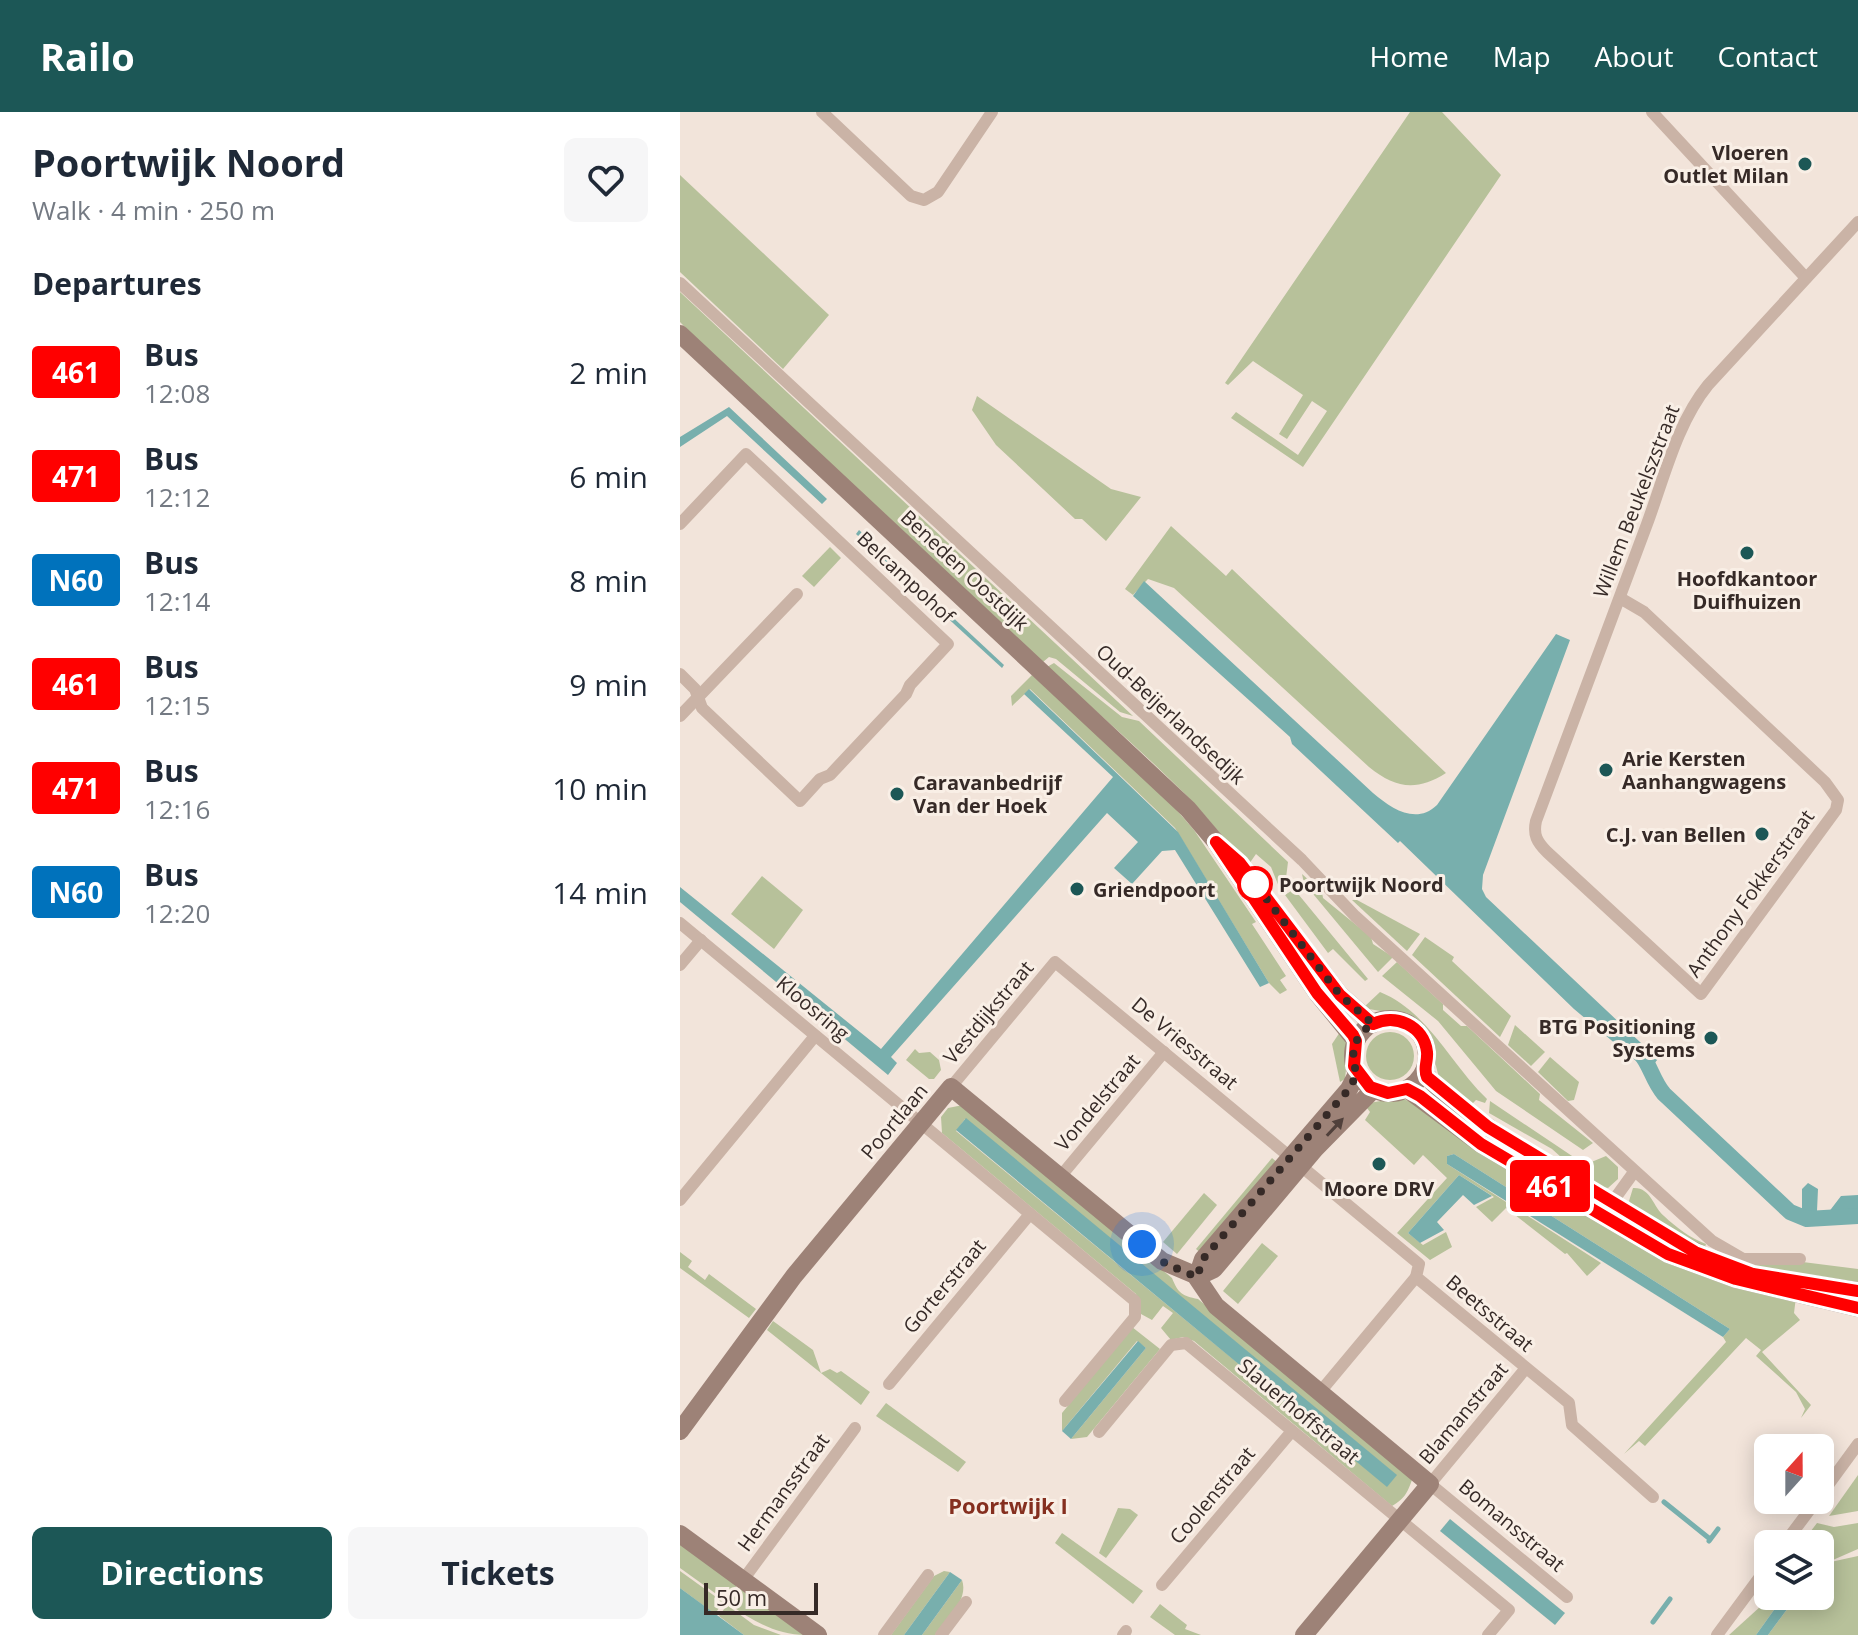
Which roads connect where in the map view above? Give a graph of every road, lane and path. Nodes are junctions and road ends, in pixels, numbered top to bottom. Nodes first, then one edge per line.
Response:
1 (822, 112) edge
2 (992, 112) edge
3 (1652, 112) edge
4 (1858, 222) edge
5 (1806, 278) junction
6 (680, 283) edge
7 (680, 334) edge
8 (680, 524) edge
9 (797, 594) dead end
10 (1620, 598) junction
11 (680, 674) edge
12 (697, 697) junction
13 (680, 716) edge
14 (1216, 842) junction
15 (1539, 843) joint
16 (680, 923) edge
17 (701, 940) junction
18 (1055, 962) joint
19 (680, 965) edge
20 (1373, 1024) junction
21 (815, 1036) junction
22 (1356, 1041) junction
23 (1164, 1052) junction
24 (1424, 1071) junction
25 (1357, 1074) junction
26 (951, 1087) junction
27 (1374, 1089) junction
28 (1407, 1089) junction
29 (921, 1124) junction
30 (1295, 1160) junction
31 (1634, 1172) junction
32 (1060, 1177) junction
33 (680, 1200) edge
34 (1607, 1210) junction
35 (1030, 1214) junction
36 (1800, 1259) dead end
37 (1197, 1277) junction
38 (1416, 1277) junction
39 (1858, 1291) edge
40 (1858, 1308) edge
41 (1526, 1368) junction
42 (889, 1384) dead end
43 (1320, 1392) junction
44 (1065, 1401) dead end
45 (855, 1428) dead end
46 (680, 1431) edge
47 (1292, 1431) junction
48 (1099, 1432) dead end
49 (1858, 1444) edge
50 (1834, 1476) edge
51 (1430, 1484) junction
52 (1653, 1497) dead end
53 (1400, 1521) junction
54 (680, 1534) edge
55 (928, 1575) dead end
56 (743, 1580) junction
57 (1162, 1585) dead end
58 (1754, 1585) edge
59 (1567, 1597) dead end
60 (966, 1602) dead end
61 (818, 1635) edge
62 (884, 1635) edge
63 (941, 1635) edge
64 (1304, 1635) edge
65 (1488, 1635) edge
66 (1717, 1635) edge

1 - 2 street
3 - 5 street
4 - 5 street, Willem Beukelszstraat
5 - 10 street, Willem Beukelszstraat
6 - 31 street, Oud-Beijerlandsedijk
7 - 14 main road, Beneden Oostdijk
8 - 12 street, Belcampohof
9 - 12 street
10 - 15 street, Willem Beukelszstraat
10 - 15 street, Anthony Fokkerstraat
11 - 12 street, Belcampohof
12 - 13 street
14 - 20 main road, Beneden Oostdijk
14 - 22 main road, Beneden Oostdijk
16 - 17 street, Kloosring
17 - 19 street
17 - 21 street, Kloosring
18 - 23 street, De Vriesstraat
18 - 26 street, Vestdijkstraat
20 - 22 main road
20 - 24 main road
21 - 29 street, Kloosring
21 - 33 street
22 - 25 main road
23 - 30 street, De Vriesstraat
23 - 32 street, Vondelstraat
24 - 28 main road
24 - 34 main road
25 - 27 main road
25 - 30 main road
26 - 29 main road, Poortlaan
26 - 32 main road, Poortlaan
27 - 28 main road
30 -> 27 main road
28 - 34 main road
29 - 35 street
29 - 46 main road, Poortlaan
30 - 37 main road
30 - 38 street, Beetsstraat
31 - 34 street
31 - 36 street, Oud-Beijerlandsedijk
32 - 37 main road, Poortlaan
34 - 39 main road
34 - 40 main road
35 - 42 street, Gorterstraat
35 - 44 street
37 - 43 main road, Poortlaan
38 - 41 street, Beetsstraat
38 - 43 street
41 - 51 street, Blamanstraat
41 - 52 street, Beetsstraat
43 - 51 main road, Poortlaan
45 - 56 street, Hermansstraat
47 - 48 street, Slauerhoffstraat
47 - 53 street, Slauerhoffstraat
47 - 57 street, Coolenstraat
49 - 50 street
51 - 53 main road
51 - 59 street, Bomansstraat
53 - 64 main road
53 - 65 street, Slauerhoffstraat
54 - 56 main road
55 - 62 street
56 - 61 main road
58 - 66 street
60 - 63 street

